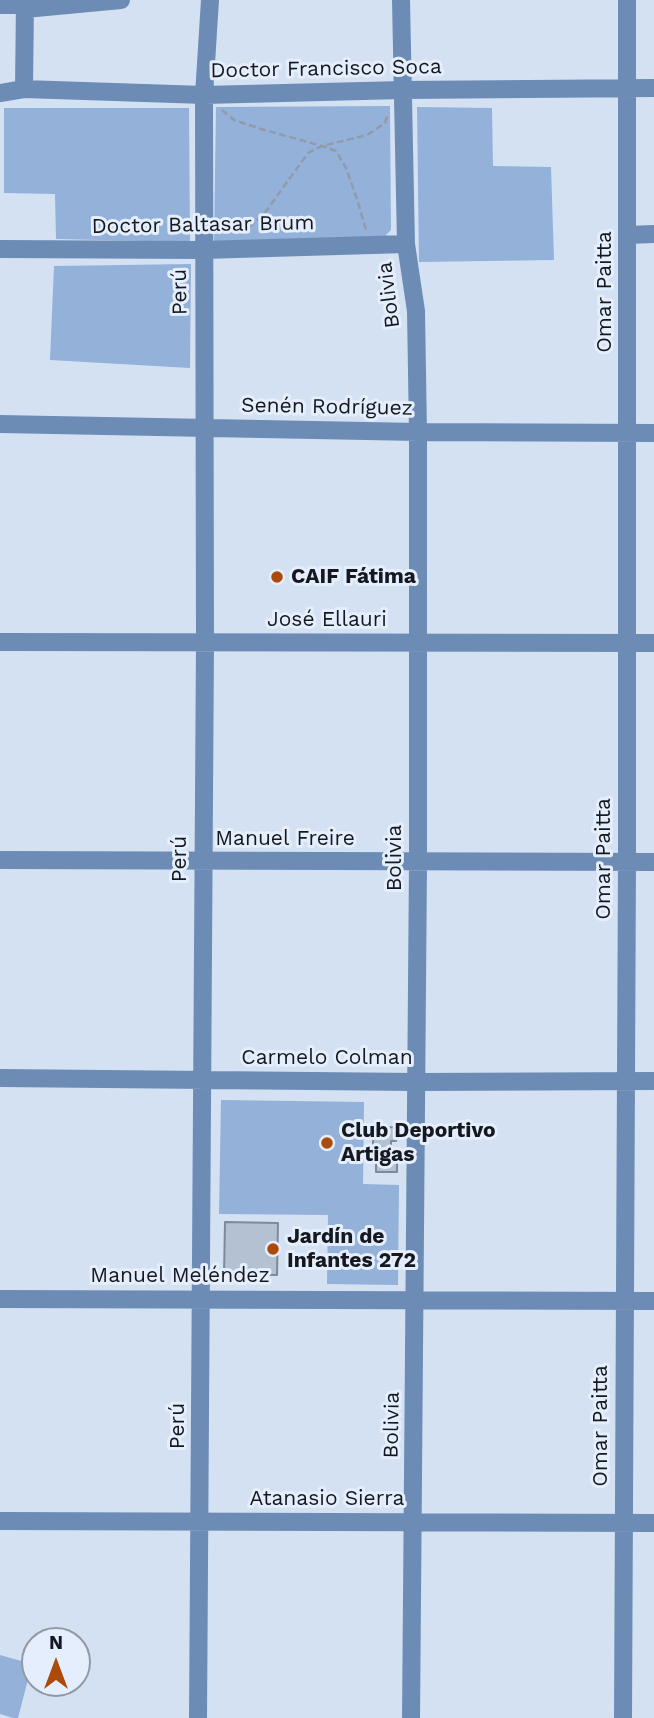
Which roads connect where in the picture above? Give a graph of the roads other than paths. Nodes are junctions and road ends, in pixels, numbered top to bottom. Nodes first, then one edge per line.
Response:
1 (121, 0) edge
2 (210, 0) edge
3 (401, 0) edge
4 (627, 0) edge
5 (0, 5) edge
6 (25, 5) edge
7 (654, 88) edge
8 (24, 89) junction
9 (627, 89) junction
10 (402, 90) junction
11 (0, 93) edge
12 (204, 94) junction
13 (654, 234) edge
14 (627, 235) junction
15 (406, 244) junction
16 (0, 249) edge
17 (203, 250) junction
18 (0, 424) edge
19 (205, 428) junction
20 (418, 432) junction
21 (628, 433) junction
22 (654, 433) edge
23 (0, 642) edge
24 (627, 642) junction
25 (205, 643) junction
26 (418, 643) junction
27 (654, 643) edge
28 (0, 860) edge
29 (203, 862) junction
30 (418, 862) junction
31 (627, 862) junction
32 (654, 862) edge
33 (0, 1078) edge
34 (201, 1080) junction
35 (625, 1081) junction
36 (654, 1081) edge
37 (416, 1082) junction
38 (0, 1299) edge
39 (202, 1299) junction
40 (416, 1299) junction
41 (624, 1300) junction
42 (654, 1301) edge
43 (0, 1521) edge
44 (200, 1521) junction
45 (414, 1522) junction
46 (624, 1523) junction
47 (654, 1523) edge
48 (198, 1718) edge
49 (411, 1718) edge
50 (623, 1718) edge

1 - 6 street
2 - 12 street, Perú
3 - 10 street, Bolivia
4 - 9 street, Omar Paitta
5 - 6 street
6 - 8 street
7 - 9 street, Doctor Francisco Soca
8 - 11 street, Doctor Francisco Soca
8 - 12 street, Doctor Francisco Soca
9 - 10 street, Doctor Francisco Soca
9 - 14 street, Omar Paitta
10 - 12 street, Doctor Francisco Soca
10 - 15 street, Bolivia
12 - 17 street, Perú
13 - 14 street
14 - 21 street, Omar Paitta
15 - 17 street, Doctor Baltasar Brum
15 - 20 street, Bolivia
16 - 17 street, Doctor Baltasar Brum
17 - 19 street, Perú
18 - 19 street, Senén Rodríguez
19 - 20 street, Senén Rodríguez
19 - 25 street, Perú
20 - 21 street, Senén Rodríguez
20 - 26 street, Bolivia
21 - 22 street, Senén Rodríguez
21 - 24 street, Omar Paitta
23 - 25 street, José Ellauri
24 - 26 street, José Ellauri
24 - 27 street, José Ellauri
24 - 31 street, Omar Paitta
25 - 26 street, José Ellauri
25 - 29 street, Perú
26 - 30 street, Bolivia
28 - 29 street, Manuel Freire
29 - 30 street, Manuel Freire
29 - 34 street, Perú
30 - 31 street, Manuel Freire
30 - 37 street, Bolivia
31 - 32 street, Manuel Freire
31 - 35 street, Omar Paitta
33 - 34 street, Carmelo Colman
34 - 37 street, Carmelo Colman
34 - 39 street, Perú
35 - 36 street, Carmelo Colman
35 - 37 street, Carmelo Colman
35 - 41 street, Omar Paitta
37 - 40 street, Bolivia
38 - 39 street, Manuel Meléndez
39 - 40 street, Manuel Meléndez
39 - 44 street, Perú
40 - 41 street, Manuel Meléndez
40 - 45 street, Bolivia
41 - 42 street, Manuel Meléndez
41 - 46 street, Omar Paitta
43 - 44 street, Atanasio Sierra
44 - 45 street, Atanasio Sierra
44 - 48 street, Perú
45 - 46 street, Atanasio Sierra
45 - 49 street, Bolivia
46 - 47 street, Atanasio Sierra
46 - 50 street, Omar Paitta

